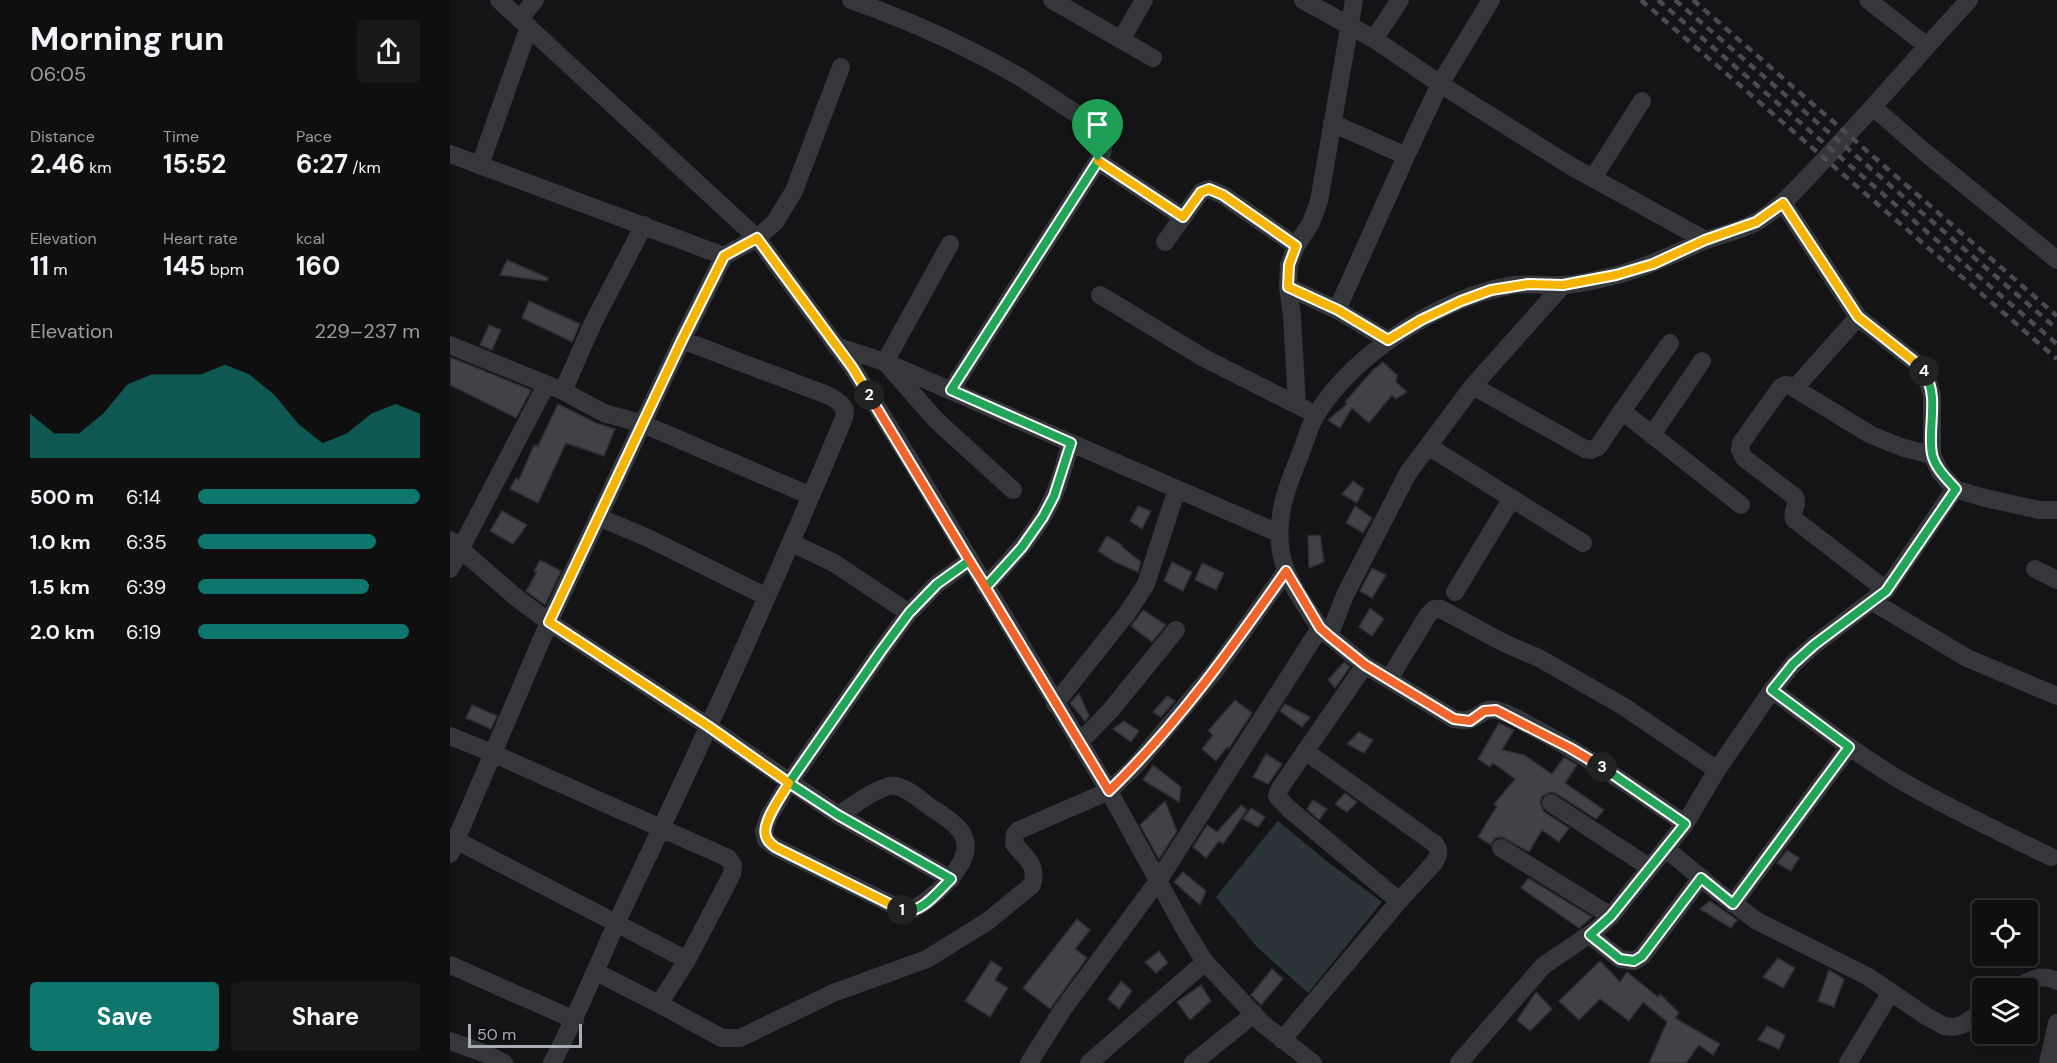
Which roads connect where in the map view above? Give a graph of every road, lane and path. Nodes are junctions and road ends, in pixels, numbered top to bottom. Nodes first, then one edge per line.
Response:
1 (499, 0) edge
2 (535, 0) edge
3 (851, 0) edge
4 (1053, 0) edge
5 (1144, 0) edge
6 (1303, 0) edge
7 (1354, 0) edge
8 (1400, 0) edge
9 (1491, 0) edge
10 (1868, 0) edge
11 (1969, 0) edge
12 (524, 23) junction
13 (1348, 24) junction
14 (1374, 39) junction
15 (1121, 40) junction
16 (1927, 46) junction
17 (1153, 58) dead end
18 (841, 67) dead end
19 (1440, 84) junction
20 (1642, 101) dead end
21 (1873, 107) junction
22 (1332, 123) junction
23 (450, 154) edge
24 (1406, 156) junction
25 (1098, 161) junction
26 (480, 165) junction
27 (1593, 178) junction
28 (1783, 203) junction
29 (1183, 217) junction
30 (644, 225) junction
31 (757, 238) junction
32 (1705, 240) junction
33 (1165, 242) dead end
34 (950, 244) dead end
35 (1296, 246) junction
36 (724, 256) junction
37 (2057, 260) edge
38 (1563, 285) junction
39 (1288, 287) junction
40 (1100, 295) dead end
41 (1338, 310) junction
42 (1858, 317) junction
43 (682, 340) junction
44 (1388, 340) junction
45 (1670, 343) dead end
46 (450, 345) edge
47 (836, 346) junction
48 (1702, 361) dead end
49 (885, 362) junction
50 (1473, 386) junction
51 (555, 388) junction
52 (1795, 388) junction
53 (951, 390) junction
54 (1297, 405) junction
55 (1622, 411) junction
56 (1316, 414) junction
57 (643, 424) junction
58 (1652, 435) junction
59 (1071, 443) junction
60 (1428, 446) junction
61 (1932, 455) junction
62 (1177, 489) junction
63 (1956, 489) junction
64 (1013, 490) dead end
65 (811, 496) junction
66 (1512, 498) junction
67 (1742, 505) dead end
68 (2057, 510) edge
69 (598, 517) junction
70 (1278, 532) junction
71 (792, 543) junction
72 (1583, 543) dead end
73 (456, 544) edge
74 (969, 561) junction
75 (450, 569) edge
76 (2035, 569) dead end
77 (1286, 571) junction
78 (2057, 580) edge
79 (986, 587) junction
80 (1455, 592) dead end
81 (1880, 596) junction
82 (767, 597) junction
83 (909, 613) junction
84 (549, 622) junction
85 (1176, 630) dead end
86 (1325, 632) junction
87 (1365, 665) junction
88 (1389, 679) junction
89 (1772, 690) junction
90 (2057, 696) edge
91 (1055, 704) junction
92 (708, 726) junction
93 (450, 736) edge
94 (1079, 743) junction
95 (1849, 747) junction
96 (1305, 751) junction
97 (492, 753) junction
98 (1718, 770) junction
99 (789, 783) junction
100 (1109, 791) junction
101 (1551, 802) dead end
102 (838, 815) junction
103 (1685, 824) junction
104 (662, 828) junction
105 (452, 844) edge
106 (1501, 848) dead end
107 (1665, 848) junction
108 (2051, 856) dead end
109 (1649, 867) junction
110 (1701, 878) junction
111 (951, 879) junction
112 (1158, 880) junction
113 (1399, 901) junction
114 (1733, 904) junction
115 (1611, 916) junction
116 (616, 925) junction
117 (1590, 935) junction
118 (687, 960) junction
119 (1205, 962) junction
120 (450, 965) edge
121 (596, 972) junction
122 (2036, 978) edge
123 (2057, 981) edge
124 (1891, 992) junction
125 (659, 1004) junction
126 (1254, 1014) junction
127 (1972, 1018) edge
128 (575, 1020) junction
129 (2057, 1023) edge
130 (1282, 1040) junction
131 (450, 1041) edge
132 (484, 1058) edge
133 (504, 1063) edge
134 (552, 1063) edge
135 (1029, 1063) edge
136 (1089, 1063) edge
137 (1193, 1063) edge
138 (1313, 1063) edge
139 (1460, 1063) edge
140 (1848, 1063) edge
141 (2048, 1063) edge

1 - 12 street
2 - 12 street
3 - 25 street
4 - 15 street
5 - 15 street
6 - 13 street
7 - 13 street
8 - 14 street
9 - 19 street
10 - 16 street
11 - 16 street
12 - 26 street
12 - 31 street
13 - 14 street
13 - 22 street
14 - 19 street
15 - 17 street
16 - 21 street
18 - 31 street
19 - 24 street
19 - 27 street
20 - 27 street
21 - 28 street
21 - 37 street
22 - 24 street
22 - 35 street
23 - 26 street
24 - 41 street
25 - 29 street
25 - 53 street
26 - 30 street
27 - 32 street
28 - 32 street
28 - 42 street
29 - 33 street
29 - 35 street
30 - 36 street
30 - 51 street
31 - 36 street
31 - 47 street
32 - 38 street
34 - 49 street
35 - 39 street
36 - 43 street
38 - 44 street
38 - 50 street
39 - 41 street
39 - 54 street
40 - 54 street
41 - 44 street
42 - 52 street
42 - 61 street
43 - 57 street
43 - 65 street
44 - 56 street
45 - 55 street
46 - 51 street
47 - 49 street
47 - 74 street
48 - 58 street
49 - 53 street
49 - 64 street
50 - 55 street
50 - 60 street
51 - 57 street
51 - 73 street
52 - 61 street
52 - 81 street
53 - 59 street
54 - 56 street
55 - 58 street
56 - 70 street
57 - 65 street
57 - 69 street
58 - 67 street
59 - 62 street
59 - 79 street
60 - 66 street
60 - 86 street
61 - 63 street
62 - 70 street
62 - 91 street
63 - 68 street
63 - 81 street
65 - 71 street
66 - 72 street
66 - 80 street
69 - 82 street
69 - 84 street
70 - 77 street
71 - 82 street
71 - 83 street
73 - 75 street
73 - 84 street
74 - 79 street
74 - 83 street
76 - 78 street
77 - 86 street
77 - 100 street
79 - 91 street
81 - 89 street
81 - 90 street
82 - 92 street
83 - 99 street
84 - 92 street
84 - 97 street
85 - 94 street
86 - 87 street
86 - 112 street
87 - 88 street
87 - 96 street
88 - 98 street
88 - 103 street
89 - 95 street
89 - 98 street
91 - 94 street
92 - 99 street
92 - 104 street
93 - 97 street
94 - 100 street
95 - 108 street
95 - 114 street
96 - 113 street
96 - 113 street
97 - 104 street
97 - 105 street
98 - 103 street
99 - 102 street
99 - 111 street
100 - 112 street
100 - 125 street
101 - 109 street
102 - 111 street
102 - 111 street
103 - 107 street
104 - 116 street
104 - 118 street
105 - 116 street
106 - 115 street
107 - 109 street
107 - 110 street
109 - 115 street
110 - 114 street
110 - 117 street
112 - 119 street
112 - 135 street
113 - 130 street
114 - 124 street
115 - 117 street
116 - 118 street
116 - 121 street
117 - 139 street
118 - 125 street
119 - 126 street
119 - 136 street
120 - 128 street
121 - 125 street
121 - 128 street
122 - 123 street
124 - 127 street
124 - 140 street
126 - 130 street
126 - 137 street
128 - 134 street
129 - 141 street
130 - 138 street
131 - 132 street
132 - 133 street

